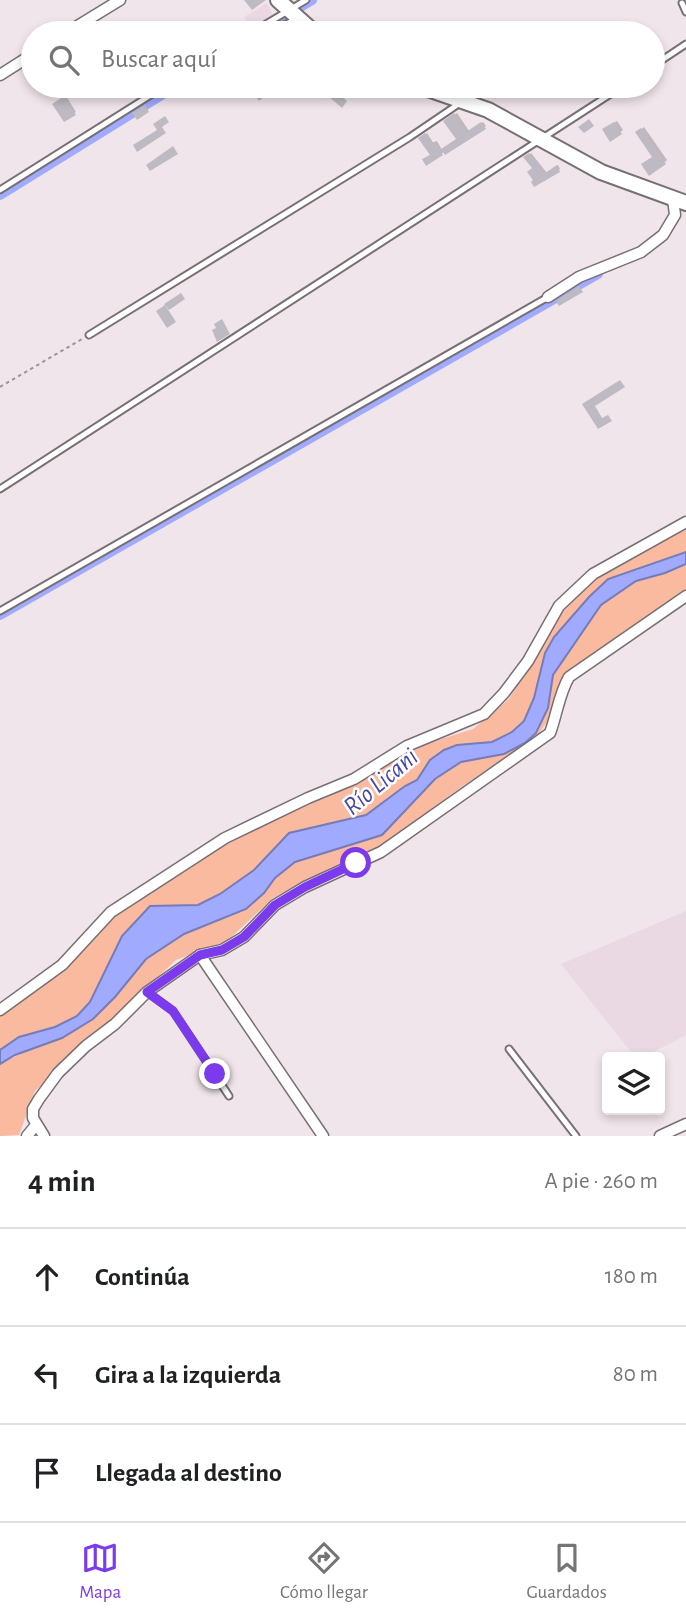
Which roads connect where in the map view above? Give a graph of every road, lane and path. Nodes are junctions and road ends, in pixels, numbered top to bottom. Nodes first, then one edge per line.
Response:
1 (120, 0) edge
2 (306, 0) edge
3 (682, 3) dead end
4 (288, 10) edge
5 (686, 12) edge
6 (86, 21) edge
7 (270, 21) edge
8 (686, 44) edge
9 (665, 58) edge
10 (21, 62) edge
11 (0, 75) edge
12 (146, 98) edge
13 (458, 98) edge
14 (605, 98) edge
15 (465, 100) junction
16 (542, 139) junction
17 (0, 190) edge
18 (680, 201) edge
19 (548, 297) joint
20 (89, 335) joint
21 (0, 387) edge
22 (0, 489) edge
23 (686, 522) edge
24 (686, 596) edge
25 (0, 611) edge
26 (200, 955) junction
27 (147, 992) junction
28 (0, 1010) edge
29 (509, 1049) dead end
30 (229, 1096) dead end
31 (34, 1122) junction
32 (683, 1129) edge
33 (27, 1136) edge
34 (44, 1136) edge
35 (323, 1136) edge
36 (576, 1136) edge
37 (660, 1136) edge

1 - 6 street
2 - 4 lane
3 - 5 lane
4 - 7 lane
8 - 9 lane
10 - 11 street
12 - 17 lane
13 - 15 main road
14 - 16 lane
15 - 16 main road
15 - 20 lane
16 - 18 main road
16 - 22 lane
18 - 19 street
19 - 25 lane
20 - 21 path
23 - 28 street
24 - 26 street
26 - 27 street
26 - 35 street
27 - 30 lane
27 - 31 street
29 - 36 lane
31 - 33 street
31 - 34 street
32 - 37 street

